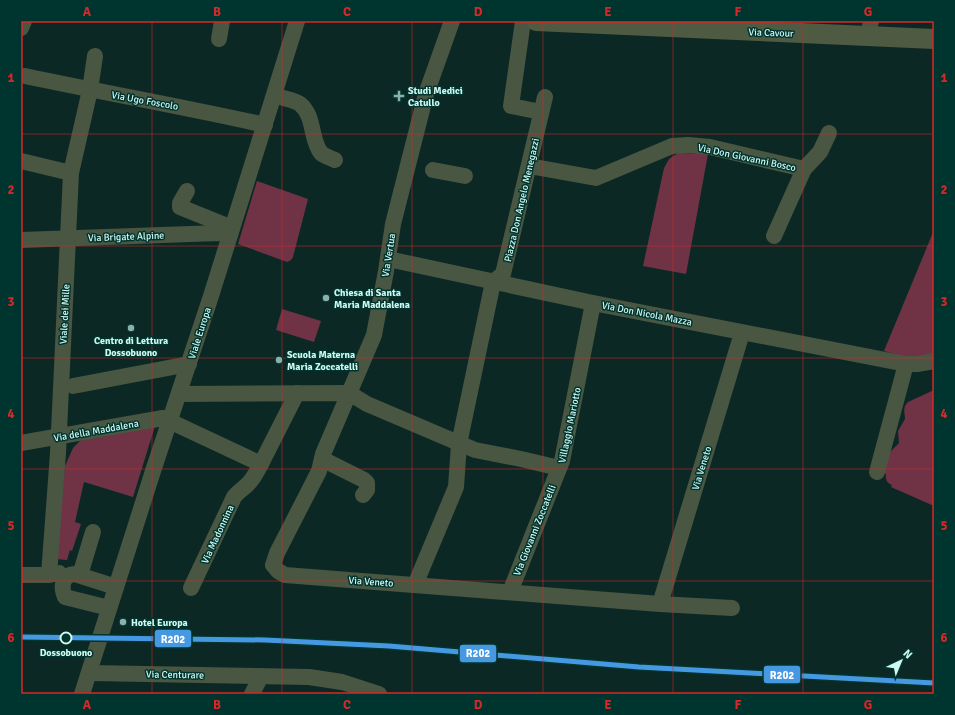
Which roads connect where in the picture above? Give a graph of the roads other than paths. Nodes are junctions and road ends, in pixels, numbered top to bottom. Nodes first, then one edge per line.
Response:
1 (24, 21) edge
2 (222, 21) edge
3 (297, 21) edge
4 (452, 21) edge
5 (523, 21) edge
6 (536, 21) edge
7 (747, 26) edge
8 (21, 28) edge
9 (870, 28) edge
10 (219, 39) dead end
11 (934, 39) edge
12 (95, 56) dead end
13 (25, 76) dead end
14 (90, 90) junction
15 (280, 97) dead end
16 (264, 124) junction
17 (829, 133) dead end
18 (335, 160) dead end
19 (21, 161) edge
20 (529, 166) junction
21 (804, 169) junction
22 (432, 170) dead end
23 (71, 173) junction
24 (465, 176) dead end
25 (187, 192) dead end
26 (231, 232) junction
27 (774, 236) dead end
28 (67, 239) junction
29 (21, 240) edge
30 (388, 259) junction
31 (492, 282) junction
32 (593, 303) junction
33 (742, 333) junction
34 (934, 361) edge
35 (189, 364) junction
36 (906, 364) junction
37 (67, 390) junction
38 (297, 393) junction
39 (349, 393) junction
40 (179, 394) junction
41 (170, 421) junction
42 (58, 437) junction
43 (21, 443) edge
44 (459, 444) junction
45 (322, 459) junction
46 (261, 464) junction
47 (559, 468) junction
48 (877, 472) dead end
49 (363, 495) dead end
50 (93, 532) dead end
51 (21, 575) edge
52 (49, 575) junction
53 (77, 575) junction
54 (415, 585) junction
55 (116, 587) junction
56 (191, 588) dead end
57 (510, 592) junction
58 (660, 604) junction
59 (109, 608) junction
60 (732, 608) dead end
61 (89, 673) junction
62 (261, 676) junction
63 (371, 693) edge
64 (82, 694) edge
65 (252, 694) edge

1 - 8 street
2 - 10 street
3 - 16 street, Viale Europa
4 - 30 street, Via Vertua
5 - 20 street, Piazza Don Angelo Menegazzi
6 - 7 main road, Via Cavour
7 - 9 main road, Via Cavour
9 - 11 main road, Via Cavour
12 - 14 street, Viale dei Mille
13 - 14 street, Via Ugo Foscolo
14 - 16 street, Via Ugo Foscolo
14 - 23 street, Viale dei Mille
15 - 18 street
16 - 26 street, Viale Europa
17 - 21 street, Via Don Giovanni Bosco
19 - 23 street
20 - 21 street, Via Don Giovanni Bosco
20 - 31 street, Piazza Don Angelo Menegazzi
21 - 27 street, Via Don Giovanni Bosco
22 - 24 street
23 - 28 street, Viale dei Mille
25 - 26 street
26 - 28 street, Via Brigate Alpine
26 - 35 street, Viale Europa
28 - 29 street, Via Brigate Alpine
28 - 37 street, Viale dei Mille
30 - 31 street, Via Don Nicola Mazza
30 - 39 street, Via Vertua
31 - 32 street, Via Don Nicola Mazza
31 - 44 street
32 - 33 street, Via Don Nicola Mazza
32 - 47 street, Villaggio Mariotto
33 - 36 street, Via Don Nicola Mazza
33 - 58 street, Via Veneto
34 - 36 street, Via Don Nicola Mazza
35 - 37 street
35 - 40 street, Viale Europa
36 - 48 street
37 - 42 street, Viale dei Mille
38 - 39 street
38 - 40 street
38 - 46 street, Via Madonnina
39 - 44 street, Villaggio Mariotto
39 - 45 street, Via Veneto
40 - 41 street, Viale Europa
41 - 42 street, Via della Maddalena
41 - 46 street
41 - 55 street, Viale Europa
42 - 43 street, Via della Maddalena
42 - 52 street, Viale dei Mille
44 - 47 street, Villaggio Mariotto
44 - 54 street
45 - 49 street
45 - 54 street, Via Veneto
46 - 56 street, Via Madonnina
47 - 57 street, Via Giovanni Zoccatelli
50 - 53 street
51 - 52 street
52 - 53 street
53 - 55 street
53 - 59 street
54 - 57 street, Via Veneto
55 - 59 street, Viale Europa
57 - 58 street, Via Veneto
58 - 60 street, Via Veneto
59 - 61 street, Viale Europa
61 - 62 street, Via Centurare
61 - 64 street, Viale Europa
62 - 63 street, Via Centurare
62 - 65 street

